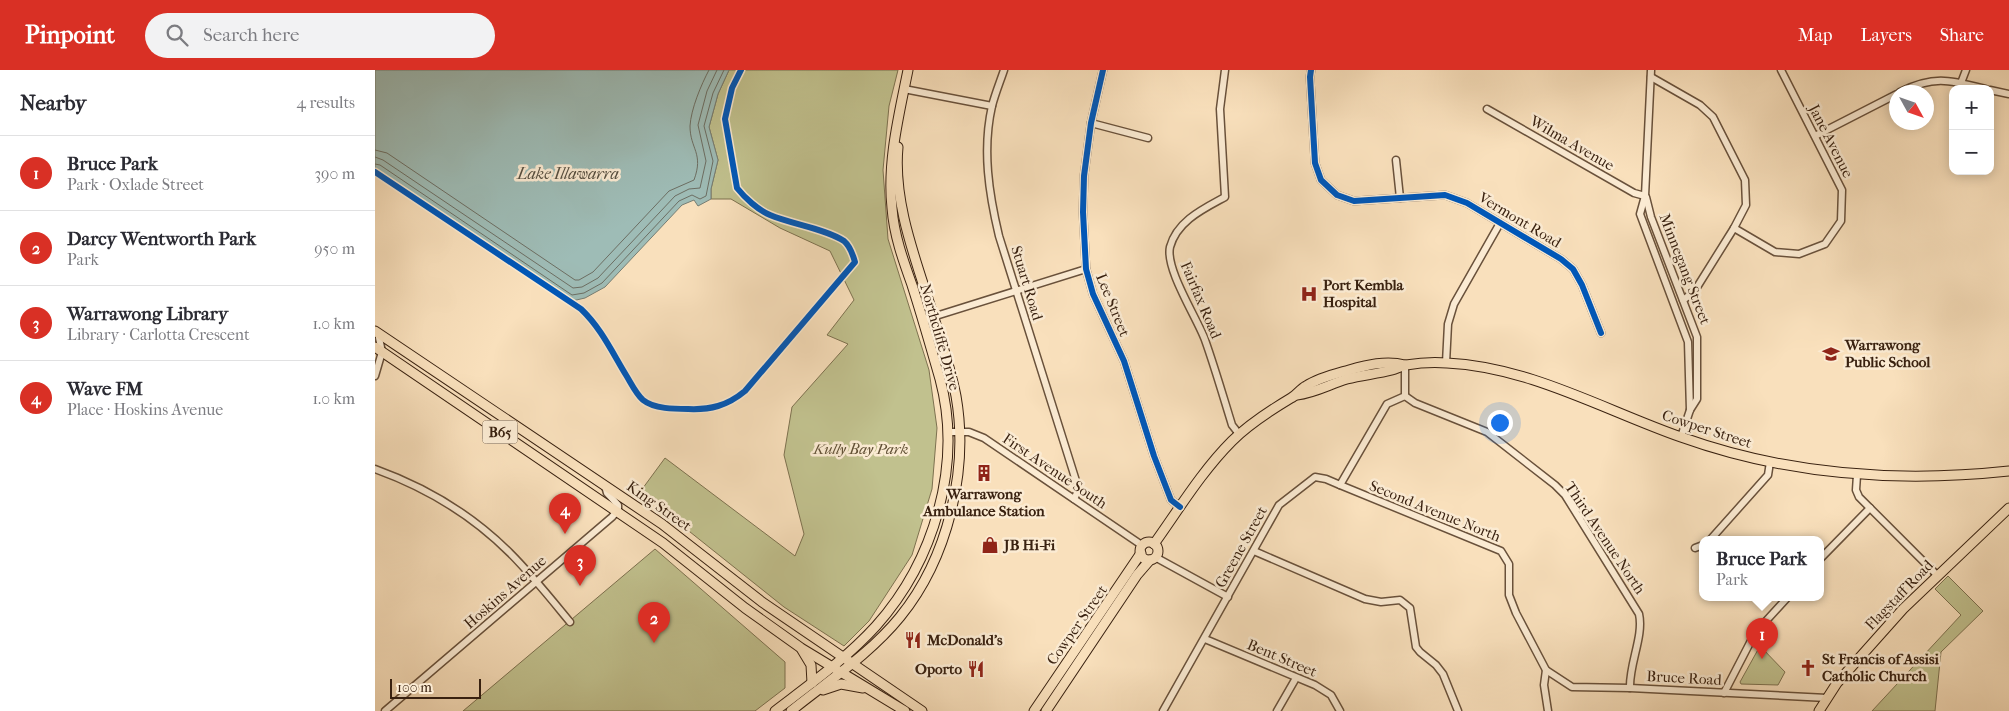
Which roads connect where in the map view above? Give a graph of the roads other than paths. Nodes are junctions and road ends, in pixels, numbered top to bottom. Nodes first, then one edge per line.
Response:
1 (909, 70) edge
2 (1005, 70) edge
3 (1103, 70) edge
4 (1225, 70) edge
5 (1311, 70) edge
6 (1781, 70) edge
7 (1966, 70) edge
8 (1651, 74) edge
9 (1961, 83) junction
10 (1915, 85) edge
11 (1969, 85) edge
12 (904, 89) junction
13 (1994, 91) edge
14 (2009, 94) edge
15 (1889, 98) edge
16 (992, 106) junction
17 (1487, 109) dead end
18 (1091, 123) junction
19 (1815, 136) junction
20 (1148, 138) dead end
21 (1396, 160) dead end
22 (1645, 196) junction
23 (1400, 198) junction
24 (1501, 223) junction
25 (1734, 228) junction
26 (1086, 269) junction
27 (1016, 290) junction
28 (1683, 300) junction
29 (933, 317) junction
30 (923, 320) junction
31 (377, 332) edge
32 (1601, 333) dead end
33 (379, 350) edge
34 (1446, 363) junction
35 (1405, 365) junction
36 (1336, 374) junction
37 (375, 376) edge
38 (1360, 376) junction
39 (1323, 388) junction
40 (1297, 394) junction
41 (1405, 396) junction
42 (1690, 410) junction
43 (959, 431) junction
44 (948, 432) junction
45 (1239, 434) junction
46 (1681, 437) junction
47 (1770, 462) junction
48 (375, 468) edge
49 (2009, 471) edge
50 (1857, 475) junction
51 (1340, 485) junction
52 (605, 486) junction
53 (1074, 499) junction
54 (1180, 507) junction
55 (1869, 508) junction
56 (2009, 508) edge
57 (617, 511) junction
58 (1714, 536) edge
59 (1154, 544) junction
60 (1699, 546) edge
61 (1695, 548) dead end
62 (1142, 550) junction
63 (1254, 551) junction
64 (1824, 555) edge
65 (1153, 558) junction
66 (1937, 575) junction
67 (536, 582) junction
68 (1228, 597) junction
69 (1784, 601) edge
70 (570, 622) dead end
71 (1205, 639) junction
72 (801, 648) junction
73 (843, 657) junction
74 (852, 663) junction
75 (832, 667) junction
76 (1546, 670) junction
77 (841, 672) junction
78 (1296, 678) junction
79 (812, 682) junction
80 (1631, 688) junction
81 (870, 689) junction
82 (1724, 693) junction
83 (809, 697) junction
84 (1827, 698) junction
85 (385, 711) edge
86 (775, 711) edge
87 (791, 711) edge
88 (905, 711) edge
89 (922, 711) edge
90 (1034, 711) edge
91 (1046, 711) edge
92 (1163, 711) edge
93 (1277, 711) edge
94 (1340, 711) edge
95 (1458, 711) edge
96 (1549, 711) edge
97 (1819, 711) edge

1 - 12 main road, Northcliffe Drive
2 - 16 street, Stuart Road
3 - 18 street, Lee Street
4 - 45 street, Fairfax Road
5 - 23 street, Vermont Road
6 - 19 street, Jane Avenue
7 - 9 street
8 - 22 street, Minnegang Street
8 - 25 street
9 - 10 street
9 - 11 street
12 - 16 street
12 - 29 main road, Northcliffe Drive
12 - 30 main road, Northcliffe Drive
13 - 14 street
15 - 19 street
16 - 27 street, Stuart Road
17 - 22 street, Wilma Avenue
18 - 20 street
18 - 26 street, Lee Street
19 - 25 street, Jane Avenue
21 - 23 street
22 - 28 street, Minnegang Street
22 - 42 street, Minnegang Street
23 - 24 street, Vermont Road
24 - 32 street, Vermont Road
24 - 34 street
25 - 28 street
26 - 27 street
26 - 54 street, Lee Street
27 - 29 street
27 - 53 street, Stuart Road
28 - 42 street, Minnegang Street
29 - 30 street
29 - 43 main road, Northcliffe Drive
30 - 44 main road, Northcliffe Drive
31 - 33 street
31 - 52 main road, King Street / B65
33 - 37 street
33 - 57 main road, King Street / B65
34 - 35 main road, Cowper Street
34 - 46 main road, Cowper Street
35 - 36 main road, Cowper Street
35 - 38 main road, Cowper Street
35 - 41 street
36 - 38 main road
36 - 39 main road
36 - 40 main road, Cowper Street
38 - 39 main road, Cowper Street
39 - 40 main road, Cowper Street
40 - 45 main road, Cowper Street
41 - 51 street
41 - 80 street, Third Avenue North
42 - 46 street, Minnegang Street
43 - 44 street, First Avenue South
43 - 53 street, First Avenue South
43 - 74 main road, Northcliffe Drive
44 - 73 main road, Northcliffe Drive
45 - 54 main road, Cowper Street
46 - 47 main road, Cowper Street
47 - 50 main road, Cowper Street
47 - 58 street
48 - 67 street
49 - 50 main road, Cowper Street
50 - 55 street
51 - 63 street, Greene Street
51 - 76 street, Second Avenue North
52 - 57 street
52 - 73 main road, King Street / B65
53 - 62 street, First Avenue South
54 - 59 main road, Cowper Street
55 - 64 street
55 - 66 street
56 - 66 main road, Flagstaff Road
57 - 67 street, Hoskins Avenue
57 - 72 main road, King Street / B65
59 - 62 main road
59 - 65 main road
60 - 61 street
62 - 65 main road
62 - 90 main road, Cowper Street
63 - 68 street, Greene Street
63 - 95 street
65 - 68 street
65 - 91 main road, Cowper Street
66 - 84 main road, Flagstaff Road
67 - 70 street
67 - 85 street, Hoskins Avenue
68 - 71 street, Greene Street
69 - 82 street
71 - 78 street, Bent Street
71 - 92 street, Greene Street
72 - 75 main road, King Street / B65
72 - 79 main road
73 - 74 main road, King Street / B65
73 - 75 main road, Northcliffe Drive
74 - 77 main road, Northcliffe Drive
74 - 89 main road, King Street / B65
75 - 77 main road, King Street / B65
75 - 79 main road, Northcliffe Drive
76 - 80 street, Bruce Road
76 - 96 street
77 - 81 main road, King Street / B65
77 - 83 main road, Northcliffe Drive
78 - 93 street
78 - 94 street, Bent Street
79 - 86 main road, Northcliffe Drive
80 - 82 street, Bruce Road
81 - 83 main road
81 - 88 main road, King Street / B65
82 - 84 street, Bruce Road
83 - 87 main road, Northcliffe Drive
84 - 97 main road, Flagstaff Road

